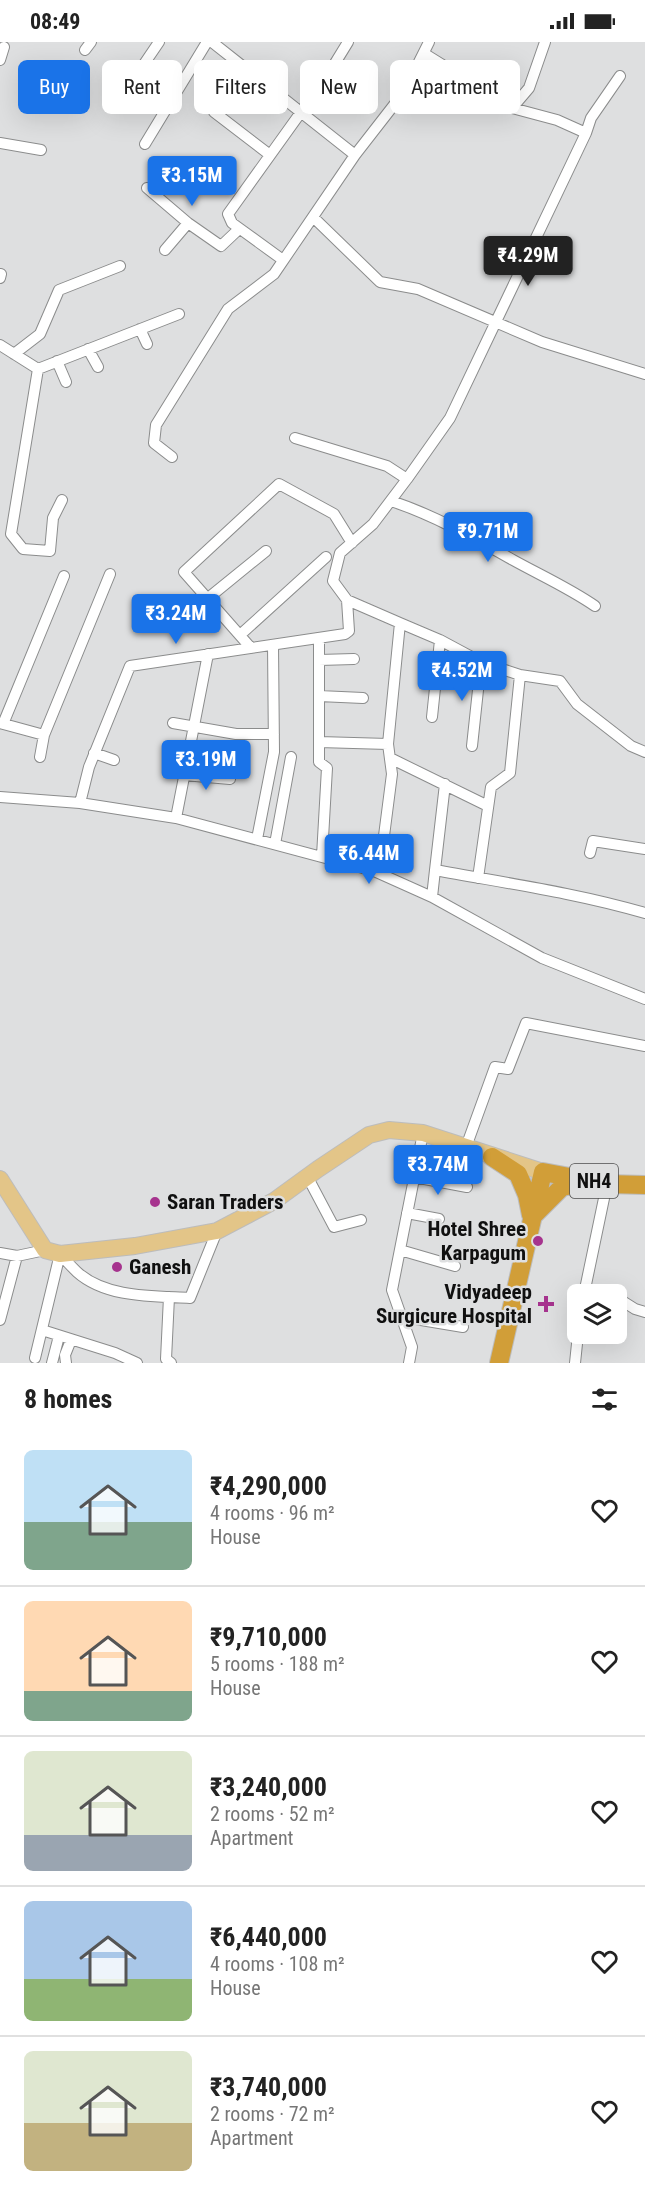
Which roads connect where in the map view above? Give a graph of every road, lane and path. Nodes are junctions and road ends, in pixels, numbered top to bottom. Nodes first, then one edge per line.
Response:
1 (159, 42) edge
2 (207, 42) edge
3 (212, 42) edge
4 (348, 42) edge
5 (429, 42) edge
6 (545, 42) edge
7 (4, 47) dead end
8 (425, 54) junction
9 (0, 60) edge
10 (147, 60) edge
11 (337, 60) edge
12 (435, 60) edge
13 (620, 76) dead end
14 (520, 99) edge
15 (520, 110) edge
16 (300, 112) joint
17 (217, 114) edge
18 (303, 114) edge
19 (586, 133) junction
20 (0, 143) edge
21 (145, 144) dead end
22 (41, 150) dead end
23 (355, 154) junction
24 (270, 155) junction
25 (147, 188) dead end
26 (313, 217) junction
27 (188, 223) junction
28 (239, 229) junction
29 (165, 250) dead end
30 (283, 260) junction
31 (102, 273) dead end
32 (179, 314) dead end
33 (496, 322) junction
34 (140, 329) junction
35 (147, 344) dead end
36 (0, 345) edge
37 (88, 350) junction
38 (14, 354) junction
39 (57, 361) junction
40 (98, 367) dead end
41 (38, 369) junction
42 (645, 374) edge
43 (66, 382) dead end
44 (295, 438) dead end
45 (172, 457) dead end
46 (407, 480) junction
47 (62, 500) dead end
48 (391, 501) junction
49 (352, 543) junction
50 (266, 551) dead end
51 (326, 557) dead end
52 (110, 574) dead end
53 (64, 576) dead end
54 (207, 599) junction
55 (347, 600) junction
56 (595, 606) dead end
57 (400, 623) junction
58 (240, 635) junction
59 (319, 638) junction
60 (440, 640) junction
61 (273, 645) junction
62 (251, 648) junction
63 (208, 654) junction
64 (354, 659) dead end
65 (319, 660) junction
66 (481, 662) junction
67 (520, 675) junction
68 (319, 696) junction
69 (363, 698) dead end
70 (432, 717) dead end
71 (173, 723) dead end
72 (1, 724) edge
73 (194, 726) junction
74 (274, 734) junction
75 (44, 735) junction
76 (319, 742) junction
77 (388, 744) junction
78 (472, 746) dead end
79 (645, 752) edge
80 (94, 753) junction
81 (291, 757) dead end
82 (40, 758) dead end
83 (390, 758) junction
84 (114, 760) dead end
85 (184, 775) junction
86 (230, 779) dead end
87 (445, 784) junction
88 (0, 797) edge
89 (80, 803) junction
90 (488, 806) junction
91 (176, 818) junction
92 (257, 839) junction
93 (275, 844) junction
94 (645, 849) edge
95 (590, 853) dead end
96 (322, 856) junction
97 (435, 870) junction
98 (374, 871) junction
99 (478, 878) junction
100 (432, 897) junction
101 (645, 914) edge
102 (645, 999) edge
103 (645, 1046) edge
104 (423, 1133) junction
105 (466, 1147) junction
106 (492, 1157) junction
107 (543, 1172) junction
108 (307, 1176) junction
109 (414, 1177) junction
110 (0, 1179) edge
111 (602, 1183) junction
112 (645, 1185) edge
113 (468, 1187) dead end
114 (407, 1213) junction
115 (531, 1217) junction
116 (439, 1219) dead end
117 (361, 1220) dead end
118 (217, 1231) junction
119 (400, 1250) junction
120 (0, 1252) edge
121 (53, 1252) junction
122 (17, 1256) junction
123 (455, 1266) dead end
124 (586, 1284) edge
125 (169, 1297) junction
126 (627, 1304) edge
127 (645, 1312) edge
128 (403, 1317) junction
129 (0, 1320) edge
130 (463, 1327) dead end
131 (42, 1330) junction
132 (59, 1336) junction
133 (71, 1340) junction
134 (577, 1344) edge
135 (35, 1358) dead end
136 (168, 1361) edge
137 (51, 1363) edge
138 (66, 1363) edge
139 (137, 1363) edge
140 (154, 1363) edge
141 (409, 1363) edge
142 (499, 1363) edge
143 (575, 1363) edge

1 - 10 street
2 - 21 street
3 - 16 street
4 - 11 street
5 - 8 street
6 - 14 street
7 - 9 street
8 - 12 street
8 - 23 street
13 - 19 street
15 - 19 street
16 - 24 street
17 - 24 street
18 - 23 street
19 - 33 street
20 - 22 street
23 - 26 street
24 - 28 street
25 - 27 street
26 - 30 street
26 - 33 street
27 - 28 street
27 - 29 street
28 - 30 street
30 - 45 street
31 - 38 street
32 - 34 street
33 - 42 street
33 - 46 street
34 - 35 street
34 - 37 street
36 - 38 street
37 - 39 street
37 - 40 street
38 - 41 street
39 - 41 street
39 - 43 street
41 - 47 street
44 - 46 street
46 - 48 street
48 - 49 street
48 - 56 street
49 - 54 street
49 - 55 street
50 - 54 street
51 - 58 street
52 - 75 street
53 - 72 street
54 - 58 street
55 - 57 street
55 - 59 street
57 - 60 street
57 - 77 street
58 - 62 street
59 - 61 street
59 - 65 street
60 - 66 street
60 - 70 street
61 - 62 street
61 - 74 street
62 - 63 street
63 - 73 street
63 - 80 street
64 - 65 street
65 - 68 street
66 - 67 street
66 - 78 street
67 - 79 street
67 - 90 street
68 - 69 street
68 - 76 street
71 - 73 street
72 - 75 street
73 - 74 street
73 - 85 street
74 - 92 street
75 - 82 street
76 - 77 street
76 - 96 street
77 - 83 street
80 - 84 street
80 - 89 street
81 - 93 street
83 - 87 street
83 - 98 street
85 - 86 street
85 - 91 street
87 - 90 street
87 - 97 street
88 - 89 street
89 - 91 street
90 - 99 street
91 - 92 street
92 - 93 street
93 - 96 street
94 - 95 street
96 - 98 street
97 - 99 street
97 - 100 street
98 - 100 street
99 - 101 street
100 - 102 street
103 - 105 street
104 - 105 main road
104 - 108 main road
104 - 109 street
105 - 106 main road
106 - 107 main road
106 - 115 highway
107 - 111 highway, NH4
107 - 115 highway, NH4
108 - 117 street
108 - 118 main road
109 - 113 street
109 - 114 street
110 - 121 main road
111 - 112 highway, NH4
111 - 115 highway
111 - 124 street
114 - 116 street
114 - 119 street
115 - 142 highway, NH4
118 - 121 main road
118 - 125 street
119 - 123 street
119 - 128 street
120 - 122 street
121 - 122 street
121 - 125 street
121 - 131 street
122 - 129 street
125 - 136 street
126 - 127 street
128 - 130 street
128 - 141 street
131 - 132 street
131 - 135 street
132 - 133 street
132 - 137 street
133 - 138 street
133 - 139 street
134 - 143 street
136 - 140 street

